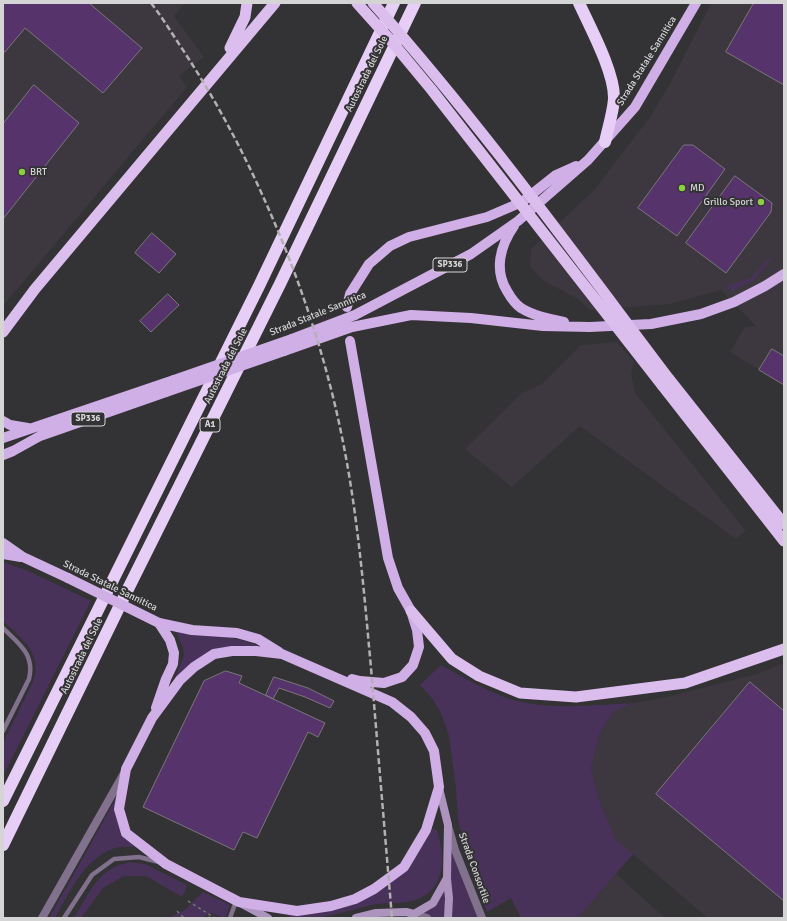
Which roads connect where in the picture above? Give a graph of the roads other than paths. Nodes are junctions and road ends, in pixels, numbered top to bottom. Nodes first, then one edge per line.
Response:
1 (247, 3) edge
2 (275, 3) edge
3 (357, 3) edge
4 (373, 3) edge
5 (394, 3) edge
6 (415, 3) edge
7 (579, 3) edge
8 (696, 3) edge
9 (216, 71) junction
10 (605, 142) junction
11 (588, 160) junction
12 (518, 221) junction
13 (784, 274) edge
14 (347, 308) dead end
15 (7, 323) edge
16 (590, 327) junction
17 (3, 332) edge
18 (350, 341) dead end
19 (666, 382) junction
20 (3, 421) edge
21 (30, 429) junction
22 (3, 438) edge
23 (8, 453) edge
24 (3, 464) edge
25 (784, 524) edge
26 (784, 540) edge
27 (3, 544) edge
28 (3, 554) edge
29 (23, 557) junction
30 (411, 611) junction
31 (160, 623) junction
32 (3, 628) edge
33 (784, 650) edge
34 (282, 654) junction
35 (326, 673) junction
36 (152, 718) junction
37 (3, 731) edge
38 (126, 770) junction
39 (439, 787) junction
40 (3, 801) edge
41 (448, 825) junction
42 (3, 845) edge
43 (166, 864) junction
44 (447, 878) junction
45 (238, 902) junction
46 (417, 916) edge
47 (42, 918) edge
48 (64, 918) edge
49 (230, 918) edge
50 (268, 918) edge
51 (358, 918) edge
52 (427, 918) edge
53 (448, 918) edge
54 (482, 918) edge

1 - 9 highway
2 - 9 highway
3 - 19 highway, bridge
4 - 19 highway, bridge
5 - 40 highway, Autostrada del Sole / A1
6 - 42 highway, Autostrada del Sole / A1
7 - 10 highway
8 - 10 main road, Strada Statale Sannitica / SP336
9 - 15 highway
10 - 11 main road, Strada Statale Sannitica / SP336
11 - 12 main road, Strada Statale Sannitica / SP336
11 - 14 main road
12 - 16 main road, SP336
12 - 21 main road, Strada Statale Sannitica / SP336, bridge
13 - 16 main road
15 - 17 highway
16 - 23 main road, SP336, bridge
18 - 30 main road
19 - 25 highway
19 - 26 highway
20 - 21 main road
21 - 22 main road, Strada Statale Sannitica / SP336
23 - 24 main road, SP336
27 - 29 main road, Strada Statale Sannitica
28 - 29 main road, Strada Statale Sannitica
29 - 31 main road, Strada Statale Sannitica, bridge
30 - 33 highway
30 - 35 main road
31 - 34 main road
31 - 36 main road, Strada Statale Sannitica
32 - 37 lane
34 - 35 main road, Strada Statale Sannitica
34 - 36 main road, Strada Statale Sannitica
35 - 39 main road, Strada Statale Sannitica
36 - 38 main road, Strada Statale Sannitica
38 - 43 main road, Strada Statale Sannitica
38 - 47 street
39 - 41 main road
39 - 45 main road, Strada Statale Sannitica
41 - 44 main road
41 - 54 street, Strada Consortile
43 - 45 main road, Strada Statale Sannitica
43 - 48 lane
44 - 46 main road
44 - 53 main road
45 - 49 lane
45 - 50 main road, Strada Statale Sannitica
46 - 51 main road
46 - 52 street

